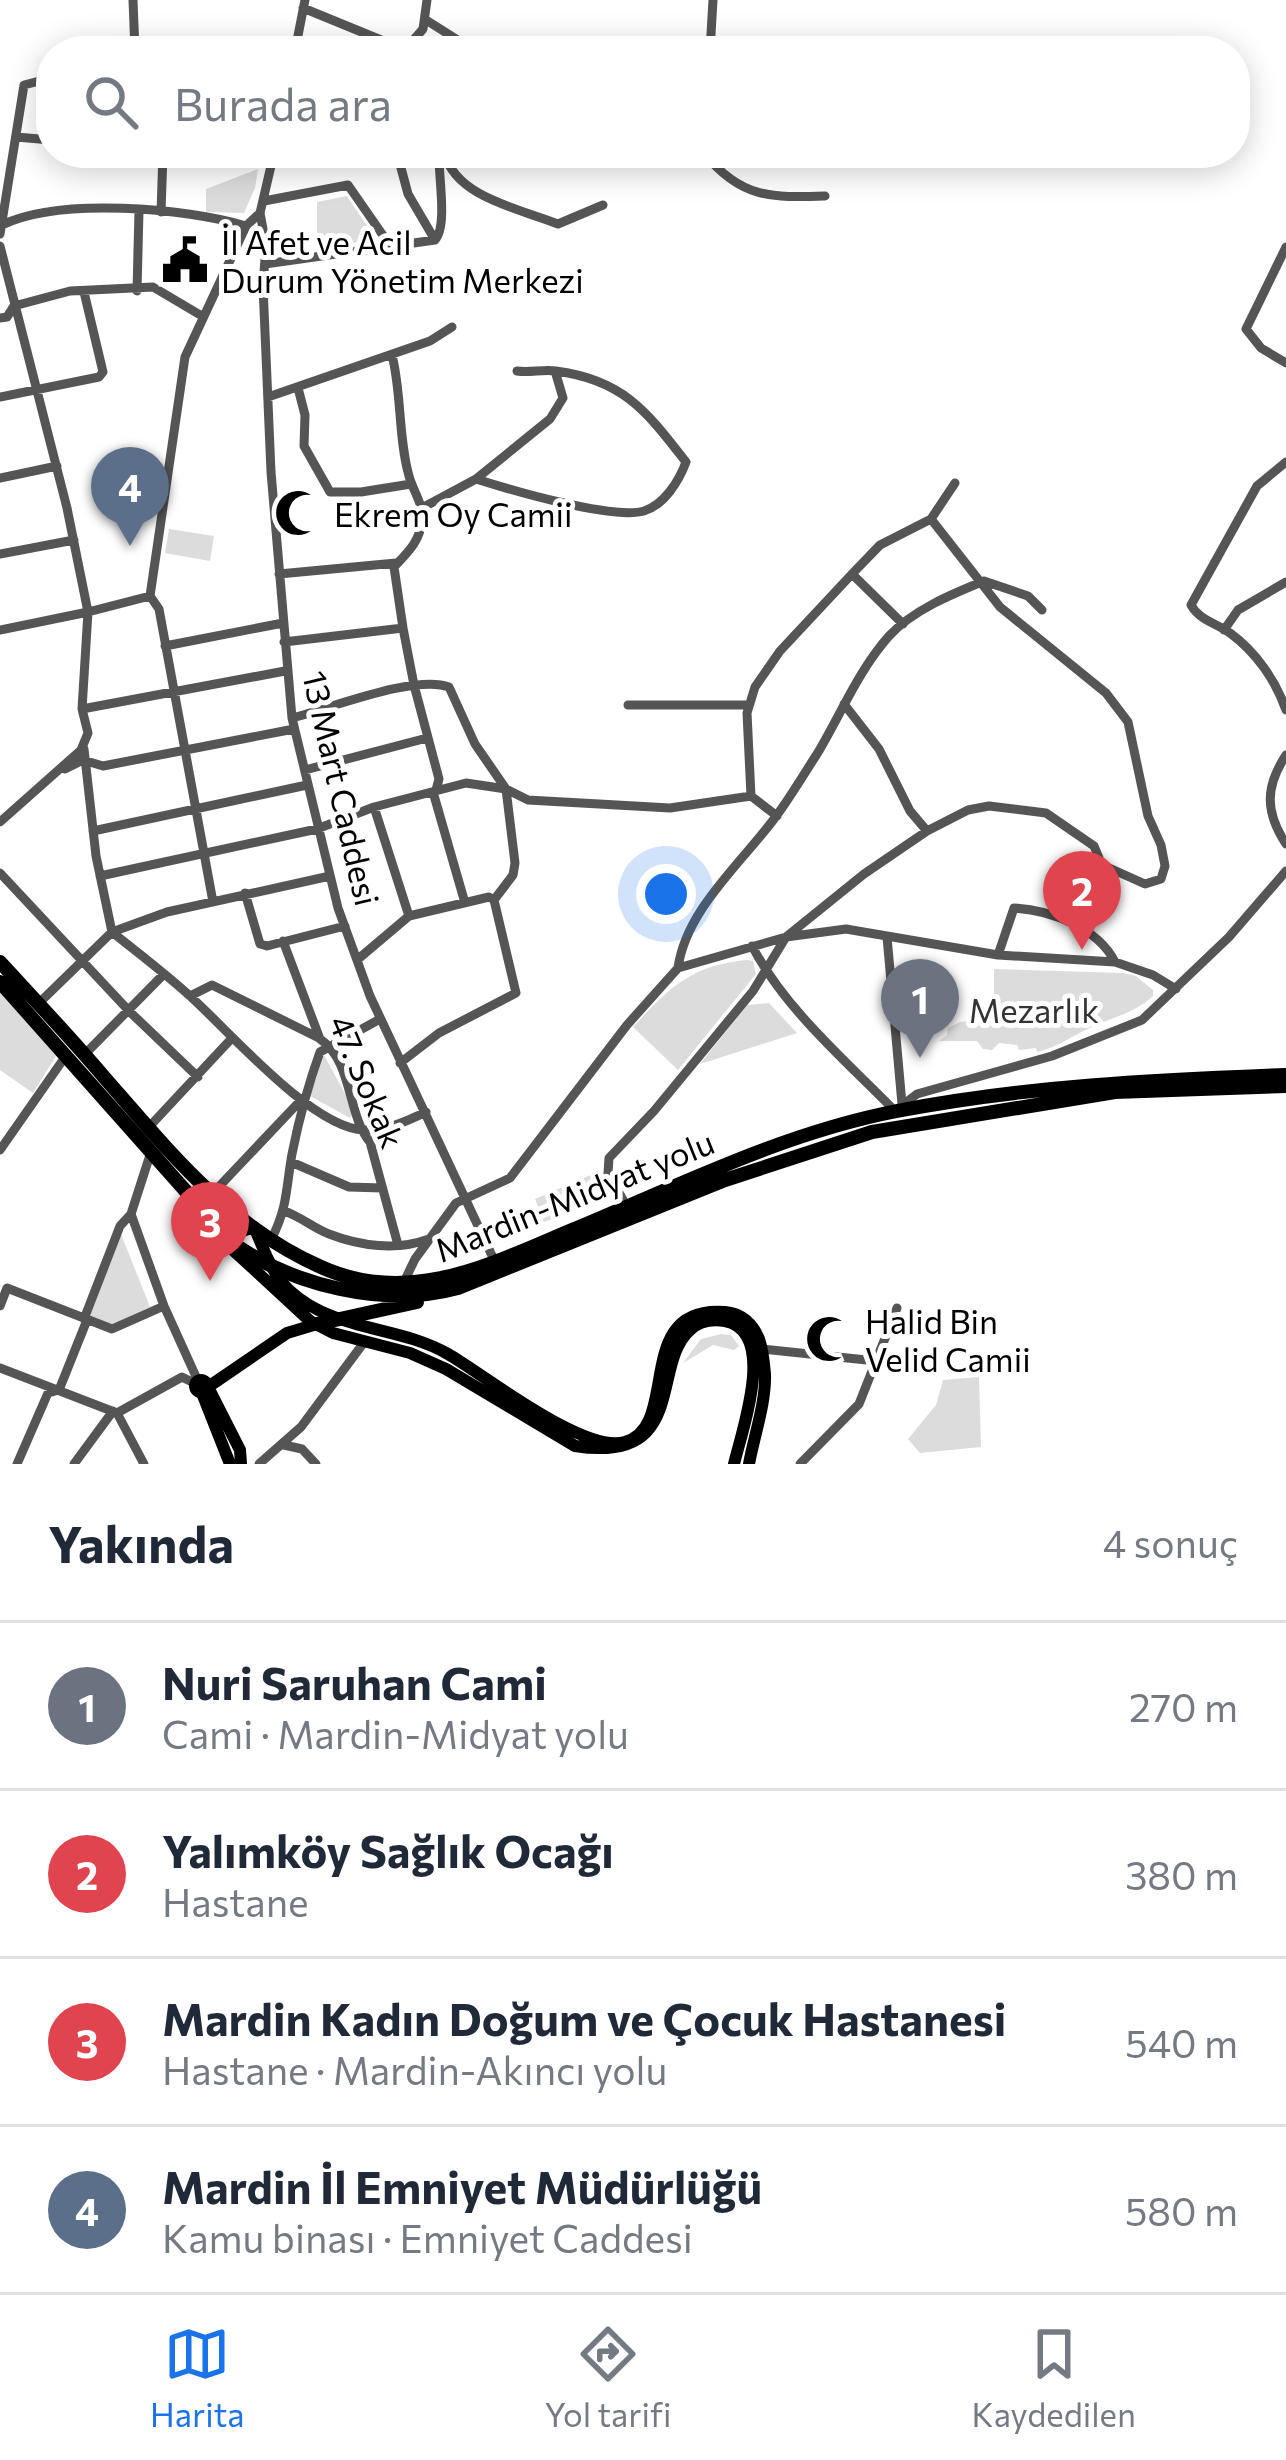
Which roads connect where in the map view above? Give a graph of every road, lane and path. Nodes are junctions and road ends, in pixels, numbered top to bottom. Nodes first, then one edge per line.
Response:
1 (133, 0) edge
2 (427, 0) edge
3 (713, 0) edge
4 (304, 4) edge
5 (426, 20) junction
6 (134, 36) edge
7 (298, 36) edge
8 (368, 36) edge
9 (417, 36) edge
10 (451, 36) edge
11 (711, 36) edge
12 (36, 81) edge
13 (16, 137) junction
14 (36, 139) edge
15 (162, 168) edge
16 (271, 168) edge
17 (401, 168) edge
18 (440, 168) edge
19 (449, 168) edge
20 (719, 168) edge
21 (825, 196) dead end
22 (603, 205) dead end
23 (262, 207) junction
24 (139, 212) junction
25 (160, 212) junction
26 (246, 226) junction
27 (1, 227) edge
28 (435, 240) junction
29 (388, 244) junction
30 (0, 246) edge
31 (1286, 247) edge
32 (265, 264) junction
33 (137, 291) junction
34 (84, 292) junction
35 (14, 306) junction
36 (202, 316) junction
37 (0, 318) edge
38 (452, 327) dead end
39 (392, 355) junction
40 (1286, 363) edge
41 (554, 370) junction
42 (517, 371) dead end
43 (298, 388) junction
44 (39, 391) junction
45 (268, 397) junction
46 (0, 398) edge
47 (1286, 462) edge
48 (57, 466) junction
49 (0, 478) edge
50 (476, 479) junction
51 (955, 483) dead end
52 (411, 484) junction
53 (422, 508) junction
54 (931, 518) junction
55 (74, 540) junction
56 (0, 554) edge
57 (396, 563) junction
58 (279, 574) junction
59 (852, 574) junction
60 (1286, 582) edge
61 (979, 583) junction
62 (150, 596) junction
63 (1042, 610) dead end
64 (88, 615) junction
65 (283, 623) junction
66 (903, 624) junction
67 (403, 628) junction
68 (0, 630) edge
69 (1224, 630) junction
70 (284, 642) junction
71 (165, 646) junction
72 (285, 671) junction
73 (414, 685) junction
74 (174, 693) junction
75 (844, 704) junction
76 (628, 705) dead end
77 (749, 705) junction
78 (82, 709) junction
79 (1286, 710) edge
80 (293, 723) junction
81 (427, 738) junction
82 (85, 741) junction
83 (184, 751) junction
84 (1286, 755) edge
85 (83, 760) junction
86 (305, 770) junction
87 (50, 778) junction
88 (307, 784) junction
89 (506, 789) junction
90 (434, 791) junction
91 (752, 796) junction
92 (374, 807) junction
93 (196, 809) junction
94 (777, 816) junction
95 (0, 821) edge
96 (317, 829) junction
97 (93, 831) junction
98 (926, 831) junction
99 (1286, 844) edge
100 (202, 854) junction
101 (1098, 863) junction
102 (1286, 871) edge
103 (0, 873) edge
104 (100, 876) junction
105 (330, 876) junction
106 (245, 893) junction
107 (494, 900) junction
108 (213, 902) junction
109 (465, 903) junction
110 (410, 916) junction
111 (345, 926) junction
112 (1082, 929) junction
113 (112, 932) junction
114 (786, 937) junction
115 (887, 937) junction
116 (283, 941) junction
117 (752, 946) junction
118 (998, 955) junction
119 (357, 960) junction
120 (83, 961) junction
121 (0, 962) edge
122 (1115, 962) junction
123 (678, 968) junction
124 (766, 973) junction
125 (163, 975) junction
126 (0, 982) edge
127 (1176, 989) junction
128 (190, 996) junction
129 (38, 1004) junction
130 (130, 1012) junction
131 (380, 1019) junction
132 (232, 1038) junction
133 (325, 1042) junction
134 (85, 1054) junction
135 (65, 1058) junction
136 (400, 1063) junction
137 (1286, 1075) edge
138 (198, 1077) junction
139 (1286, 1086) edge
140 (304, 1101) junction
141 (898, 1107) junction
142 (426, 1112) junction
143 (148, 1127) junction
144 (360, 1131) junction
145 (0, 1150) edge
146 (150, 1155) junction
147 (291, 1162) junction
148 (382, 1188) junction
149 (211, 1196) junction
150 (466, 1199) junction
151 (627, 1207) junction
152 (284, 1211) junction
153 (131, 1214) junction
154 (254, 1227) junction
155 (272, 1238) junction
156 (429, 1239) junction
157 (228, 1241) junction
158 (398, 1245) junction
159 (495, 1262) junction
160 (268, 1263) junction
161 (402, 1286) junction
162 (430, 1296) junction
163 (0, 1306) edge
164 (164, 1306) junction
165 (897, 1308) dead end
166 (86, 1319) junction
167 (334, 1319) junction
168 (317, 1324) junction
169 (365, 1341) junction
170 (762, 1349) junction
171 (876, 1361) junction
172 (0, 1368) edge
173 (200, 1387) junction
174 (59, 1390) junction
175 (115, 1412) junction
176 (284, 1444) junction
177 (22, 1462) edge
178 (74, 1464) edge
179 (144, 1464) edge
180 (230, 1464) edge
181 (242, 1464) edge
182 (259, 1464) edge
183 (316, 1464) edge
184 (734, 1464) edge
185 (748, 1464) edge
186 (800, 1464) edge

1 - 6 street
2 - 5 street
3 - 11 street
4 - 7 street
4 - 8 street
5 - 9 street
5 - 10 street
12 - 13 street
13 - 14 street
13 - 27 street
15 - 25 street
16 - 23 street, 13 Mart Caddesi
17 - 28 street
18 - 28 street
19 - 22 street
20 - 21 street
23 - 26 street
23 - 29 street
23 - 32 street, 13 Mart Caddesi
24 - 25 street
24 - 27 street
24 - 33 street
25 - 26 street
26 - 36 street
28 - 29 street
29 - 32 street
30 - 35 street
31 - 40 street
32 - 45 street, 13 Mart Caddesi
33 - 34 street
33 - 36 street
34 - 35 street
34 - 44 street
35 - 37 street
35 - 44 street
36 - 62 street
38 - 39 street
39 - 43 street
39 - 52 street
41 - 42 street
41 - 50 street
41 - 50 street
43 - 45 street
43 - 52 street
44 - 46 street
44 - 48 street
45 - 58 street, 13 Mart Caddesi
47 - 69 street
48 - 49 street
48 - 55 street
50 - 53 street
51 - 54 street
52 - 53 street
53 - 57 street
54 - 59 street
54 - 61 street
55 - 56 street
55 - 64 street
57 - 58 street
57 - 67 street
58 - 65 street, 13 Mart Caddesi
59 - 66 street
59 - 77 street
60 - 69 street
61 - 63 street
61 - 66 street
61 - 101 street
62 - 64 street
62 - 71 street
64 - 68 street
64 - 78 street
65 - 70 street, 13 Mart Caddesi
65 - 71 street
66 - 75 street
67 - 70 street
67 - 73 street
69 - 79 street
70 - 72 street, 13 Mart Caddesi
71 - 74 street
72 - 74 street
72 - 80 street, 13 Mart Caddesi
73 - 80 street
73 - 81 street
73 - 89 street
74 - 78 street
74 - 83 street
75 - 94 street
75 - 98 street
76 - 77 street
77 - 91 street
78 - 82 street
80 - 83 street
80 - 86 street, 13 Mart Caddesi
81 - 86 street
81 - 90 street
82 - 85 street
82 - 87 street
83 - 85 street
83 - 93 street
84 - 99 street
85 - 87 street
85 - 97 street
86 - 88 street, 13 Mart Caddesi
87 - 95 street
88 - 93 street
88 - 96 street, 13 Mart Caddesi
89 - 90 street
89 - 91 street
89 - 107 street
90 - 92 street
90 - 109 street
91 - 94 street
92 - 96 street
92 - 110 street
93 - 97 street
93 - 100 street
94 - 123 street
96 - 100 street
96 - 105 street, 13 Mart Caddesi
97 - 104 street
98 - 101 street
98 - 114 street
100 - 104 street
100 - 108 street
101 - 112 street
102 - 127 street
103 - 120 street
104 - 113 street
105 - 106 street
105 - 111 street, 13 Mart Caddesi
106 - 108 street
106 - 116 street
107 - 109 street
107 - 136 street
108 - 113 street
109 - 110 street
110 - 119 street
111 - 116 street
111 - 119 street, 13 Mart Caddesi
112 - 118 street
112 - 122 street
113 - 120 street
113 - 125 street
114 - 115 street
114 - 117 street
114 - 124 street
115 - 118 street
115 - 141 street
116 - 133 street, 47. Sokak
117 - 123 street
117 - 124 street
118 - 122 street
119 - 131 street, 13 Mart Caddesi
120 - 129 street
120 - 130 street
121 - 129 highway, Mardin-Midyat yolu
122 - 127 street
123 - 150 street
124 - 141 street
124 - 151 street
125 - 128 street
125 - 130 street
126 - 135 highway, Mardin-Midyat yolu
127 - 141 street
128 - 132 street
128 - 133 street
129 - 134 highway, Mardin-Midyat yolu
130 - 134 street
130 - 138 street
131 - 133 street
131 - 136 street, 13 Mart Caddesi
132 - 138 street
132 - 140 street
133 - 140 street
133 - 144 street, 47. Sokak
134 - 143 highway, Mardin-Midyat yolu
135 - 145 street
135 - 146 highway, Mardin-Midyat yolu
136 - 142 street, 13 Mart Caddesi
137 - 141 highway, Mardin-Midyat yolu
138 - 143 street
139 - 162 highway, Mardin-Midyat yolu
140 - 144 street
140 - 147 street
140 - 149 street
141 - 151 highway, Mardin-Midyat yolu
142 - 144 street
142 - 150 street, 13 Mart Caddesi
143 - 149 highway, Mardin-Midyat yolu
144 - 148 street, 47. Sokak
146 - 153 street
146 - 157 highway, Mardin-Midyat yolu
147 - 148 street
147 - 152 street
148 - 158 street, 47. Sokak
149 - 154 highway, Mardin-Midyat yolu
150 - 156 street
150 - 159 street, 13 Mart Caddesi
151 - 159 highway, Mardin-Midyat yolu
152 - 155 street
152 - 158 street
153 - 164 street
153 - 166 street
154 - 155 highway, Mardin-Midyat yolu
154 - 157 main road
154 - 160 main road
155 - 161 highway, Mardin-Midyat yolu
156 - 158 street
156 - 161 street
157 - 160 highway, Mardin-Midyat yolu
157 - 168 main road
159 - 161 highway, Mardin-Midyat yolu
160 - 162 highway, Mardin-Midyat yolu
160 - 167 main road
162 - 167 highway
163 - 166 street
164 - 166 street
164 - 173 street
165 - 171 street
166 - 174 street
167 - 168 highway
167 - 170 main road
168 - 169 main road
168 - 173 main road
169 - 176 street
169 - 184 main road
170 - 171 street
170 - 185 main road
171 - 186 street
172 - 174 street
173 - 175 street
173 - 180 main road
173 - 181 main road
174 - 175 street
174 - 177 street
175 - 178 street
175 - 179 street
176 - 182 street
176 - 183 street

